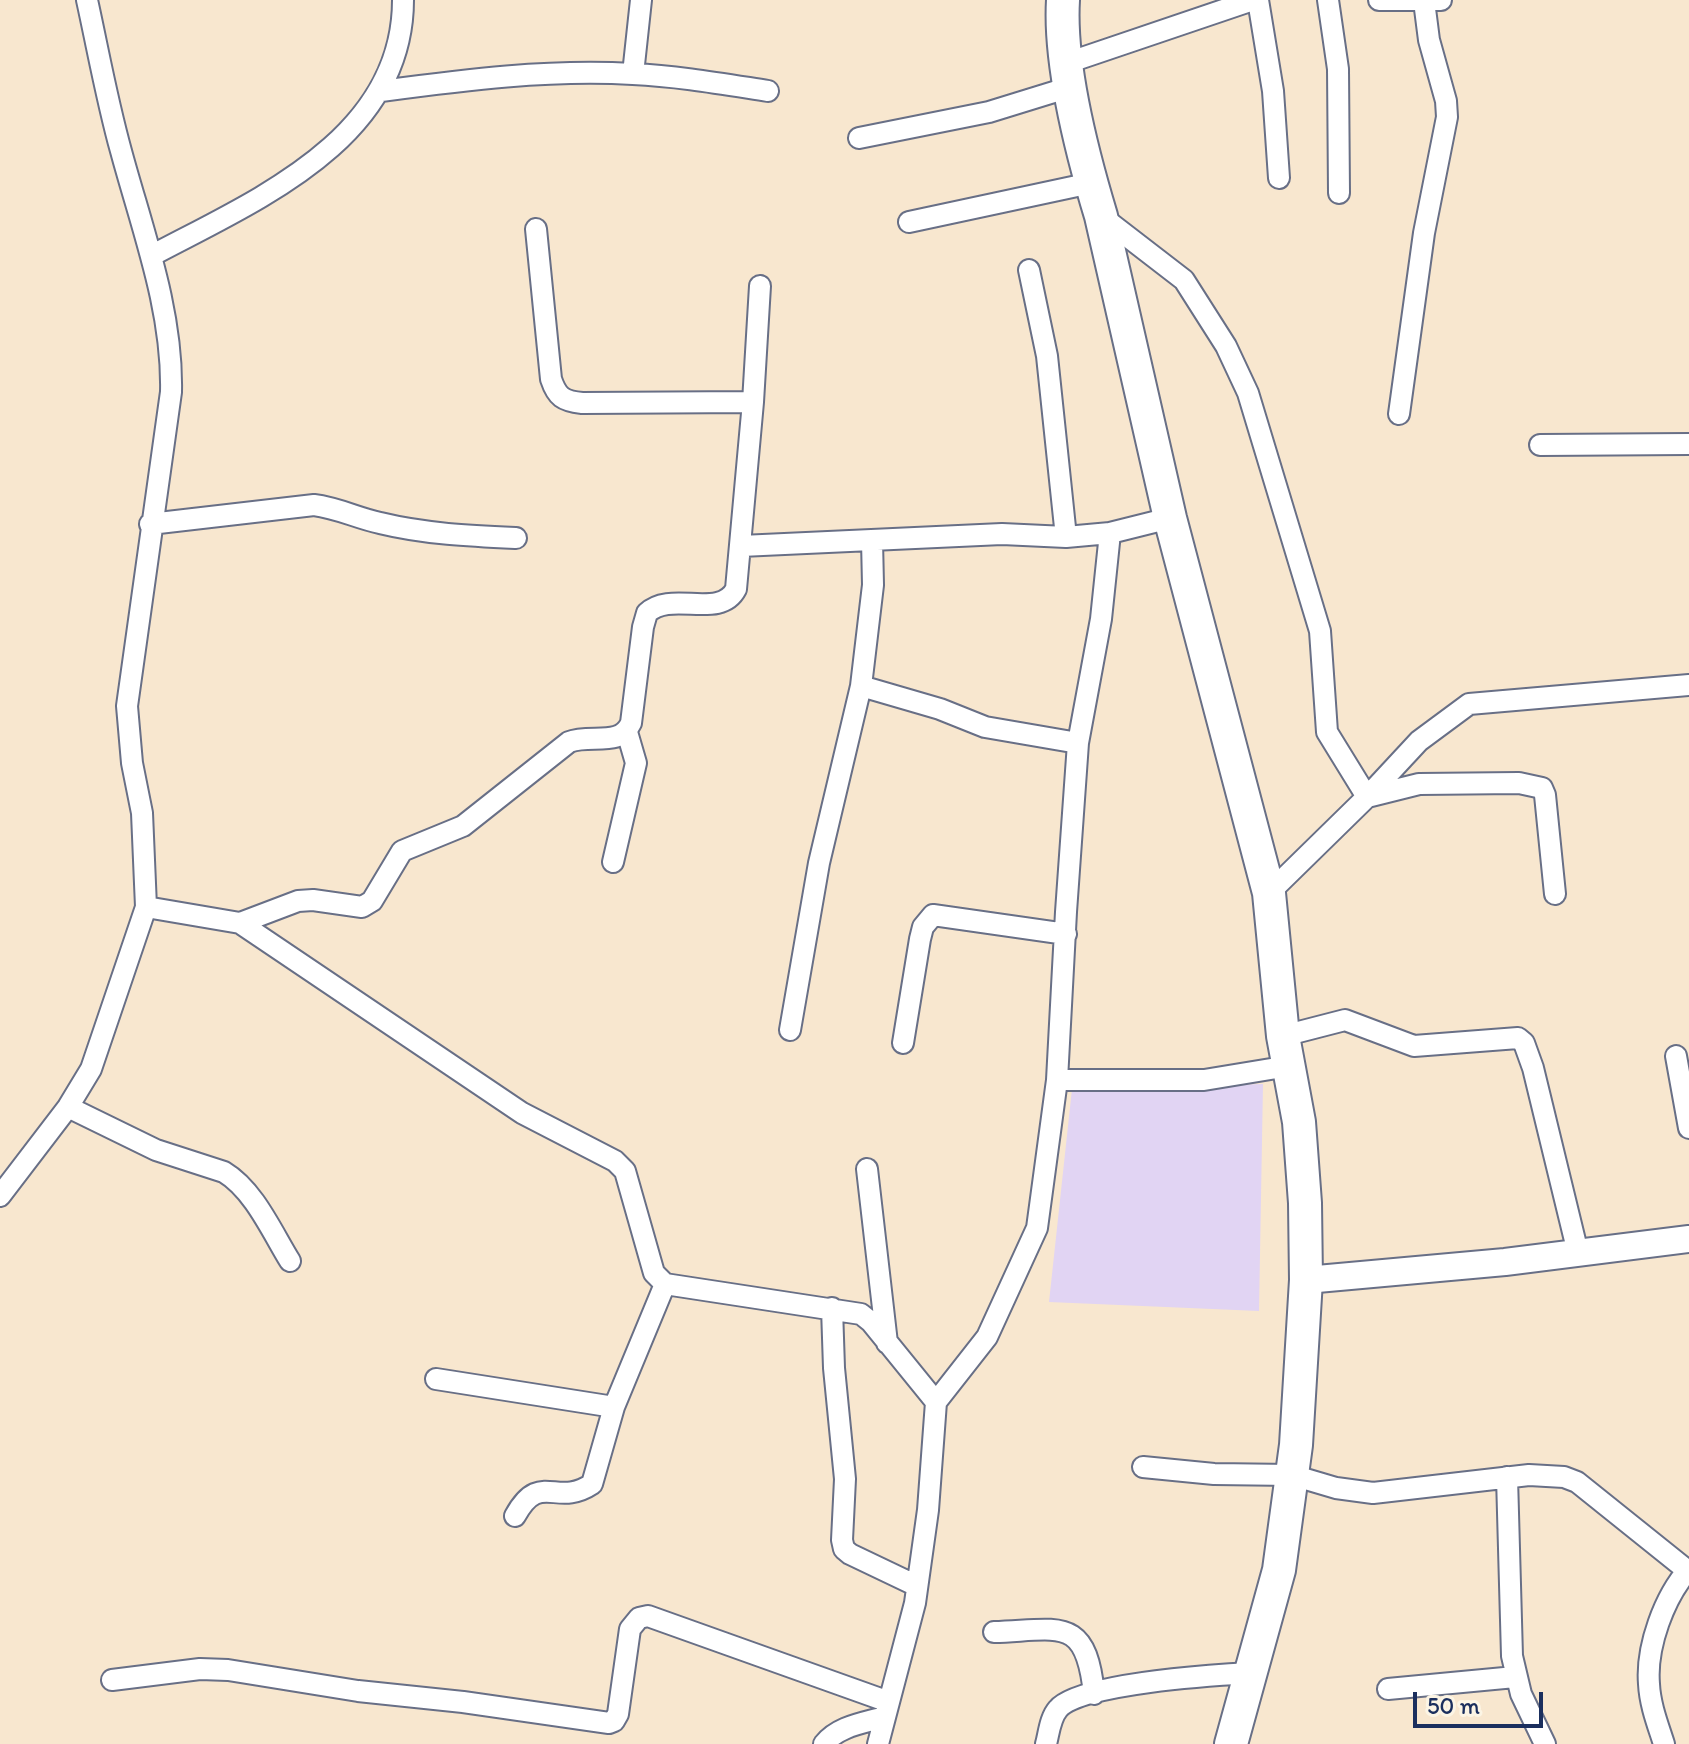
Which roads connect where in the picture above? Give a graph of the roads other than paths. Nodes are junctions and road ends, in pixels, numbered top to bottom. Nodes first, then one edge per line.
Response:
1 (87, 0) edge
2 (403, 0) edge
3 (641, 0) edge
4 (1256, 0) edge
5 (1328, 0) edge
6 (1379, 0) edge
7 (1441, 0) edge
8 (1424, 1) edge
9 (1061, 5) edge
10 (633, 74) junction
11 (1068, 75) junction
12 (381, 91) junction
13 (768, 91) dead end
14 (859, 138) dead end
15 (1279, 178) dead end
16 (1091, 183) junction
17 (1339, 193) dead end
18 (1101, 216) junction
19 (909, 222) dead end
20 (536, 229) dead end
21 (151, 256) junction
22 (1029, 270) dead end
23 (760, 286) dead end
24 (753, 402) junction
25 (1399, 414) dead end
26 (1689, 444) edge
27 (1540, 445) dead end
28 (1170, 518) junction
29 (150, 524) junction
30 (1110, 533) junction
31 (1066, 537) junction
32 (516, 538) dead end
33 (872, 540) junction
34 (741, 546) junction
35 (1689, 685) edge
36 (861, 686) junction
37 (627, 732) junction
38 (1078, 743) junction
39 (1367, 797) junction
40 (613, 862) dead end
41 (1269, 893) junction
42 (1555, 894) dead end
43 (146, 907) junction
44 (240, 923) junction
45 (1066, 934) junction
46 (790, 1030) dead end
47 (903, 1043) dead end
48 (1286, 1051) junction
49 (1676, 1056) dead end
50 (1057, 1080) junction
51 (68, 1107) junction
52 (1689, 1128) edge
53 (867, 1169) dead end
54 (0, 1196) edge
55 (1689, 1239) edge
56 (1578, 1253) junction
57 (290, 1261) dead end
58 (1306, 1280) junction
59 (665, 1284) junction
60 (832, 1308) junction
61 (887, 1343) junction
62 (436, 1379) dead end
63 (936, 1402) junction
64 (614, 1407) junction
65 (1143, 1467) dead end
66 (1292, 1475) junction
67 (1507, 1477) junction
68 (515, 1516) dead end
69 (1688, 1570) edge
70 (917, 1586) junction
71 (994, 1632) dead end
72 (1251, 1673) junction
73 (1515, 1677) junction
74 (112, 1680) dead end
75 (1388, 1689) dead end
76 (1094, 1694) junction
77 (886, 1710) junction
78 (824, 1744) edge
79 (878, 1744) edge
80 (1046, 1744) edge
81 (1231, 1744) edge
82 (1545, 1744) edge
83 (1664, 1744) edge

1 - 21 street
2 - 12 street
3 - 10 street
4 - 11 street
4 - 15 street
5 - 17 street
6 - 8 street
7 - 8 street
8 - 25 street
9 - 11 main road
10 - 12 street
10 - 13 street
11 - 14 street
11 - 16 main road
12 - 21 street
16 - 18 main road
16 - 19 street
18 - 28 main road
18 - 39 street
20 - 24 street
21 - 29 street
22 - 31 street
23 - 24 street
24 - 34 street
26 - 27 street
28 - 30 street
28 - 41 main road
29 - 32 street
29 - 43 street
30 - 31 street
30 - 38 street
31 - 33 street
33 - 34 street
33 - 36 street
34 - 37 street
35 - 39 street
36 - 38 street
36 - 46 street
37 - 40 street
37 - 44 street
38 - 45 street
39 - 41 street
39 - 42 street
41 - 48 main road
43 - 44 street
43 - 51 street
44 - 59 street
45 - 47 street
45 - 50 street
48 - 50 street
48 - 56 street
48 - 58 main road
49 - 52 street
50 - 63 street
51 - 54 street
51 - 57 street
53 - 61 street
55 - 56 street
56 - 58 street
58 - 66 main road
59 - 60 street
59 - 64 street
60 - 61 street
60 - 70 street
61 - 63 street
62 - 64 street
63 - 70 street
64 - 68 street
65 - 66 street
66 - 67 street
66 - 72 main road
67 - 69 street
67 - 73 street
69 - 83 street
70 - 77 street
71 - 76 street
72 - 76 street
72 - 81 main road
73 - 75 street
73 - 82 street
74 - 77 street
76 - 80 street
77 - 78 street
77 - 79 street

